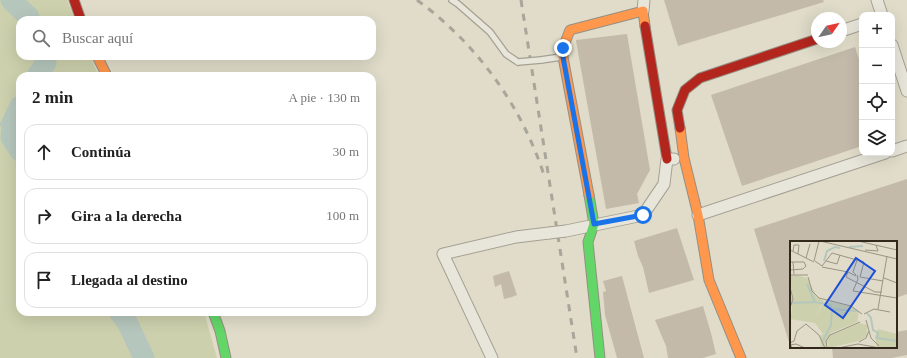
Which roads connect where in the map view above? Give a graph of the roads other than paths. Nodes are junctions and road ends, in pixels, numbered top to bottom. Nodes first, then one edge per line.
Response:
1 (74, 0) edge
2 (452, 0) edge
3 (877, 0) edge
4 (643, 6) edge
5 (881, 12) edge
6 (80, 16) edge
7 (859, 25) edge
8 (847, 29) edge
9 (811, 41) edge
10 (893, 48) edge
11 (563, 57) junction
12 (100, 60) edge
13 (105, 72) edge
14 (907, 90) edge
15 (907, 146) edge
16 (895, 150) edge
17 (876, 156) edge
18 (684, 158) junction
19 (667, 159) junction
20 (698, 215) junction
21 (594, 224) junction
22 (214, 316) edge
23 (226, 358) edge
24 (492, 358) edge
25 (600, 358) edge
26 (741, 358) edge

1 - 6 street
2 - 11 lane, bridge
3 - 5 street
4 - 11 street
4 - 19 street
7 - 8 street
9 - 18 street
10 - 14 street
11 - 21 street
12 - 13 street
15 - 16 street
17 - 20 street
18 - 19 street
18 - 20 street
19 - 21 street
20 - 26 street
21 - 24 street, bridge
21 - 25 street
22 - 23 street

